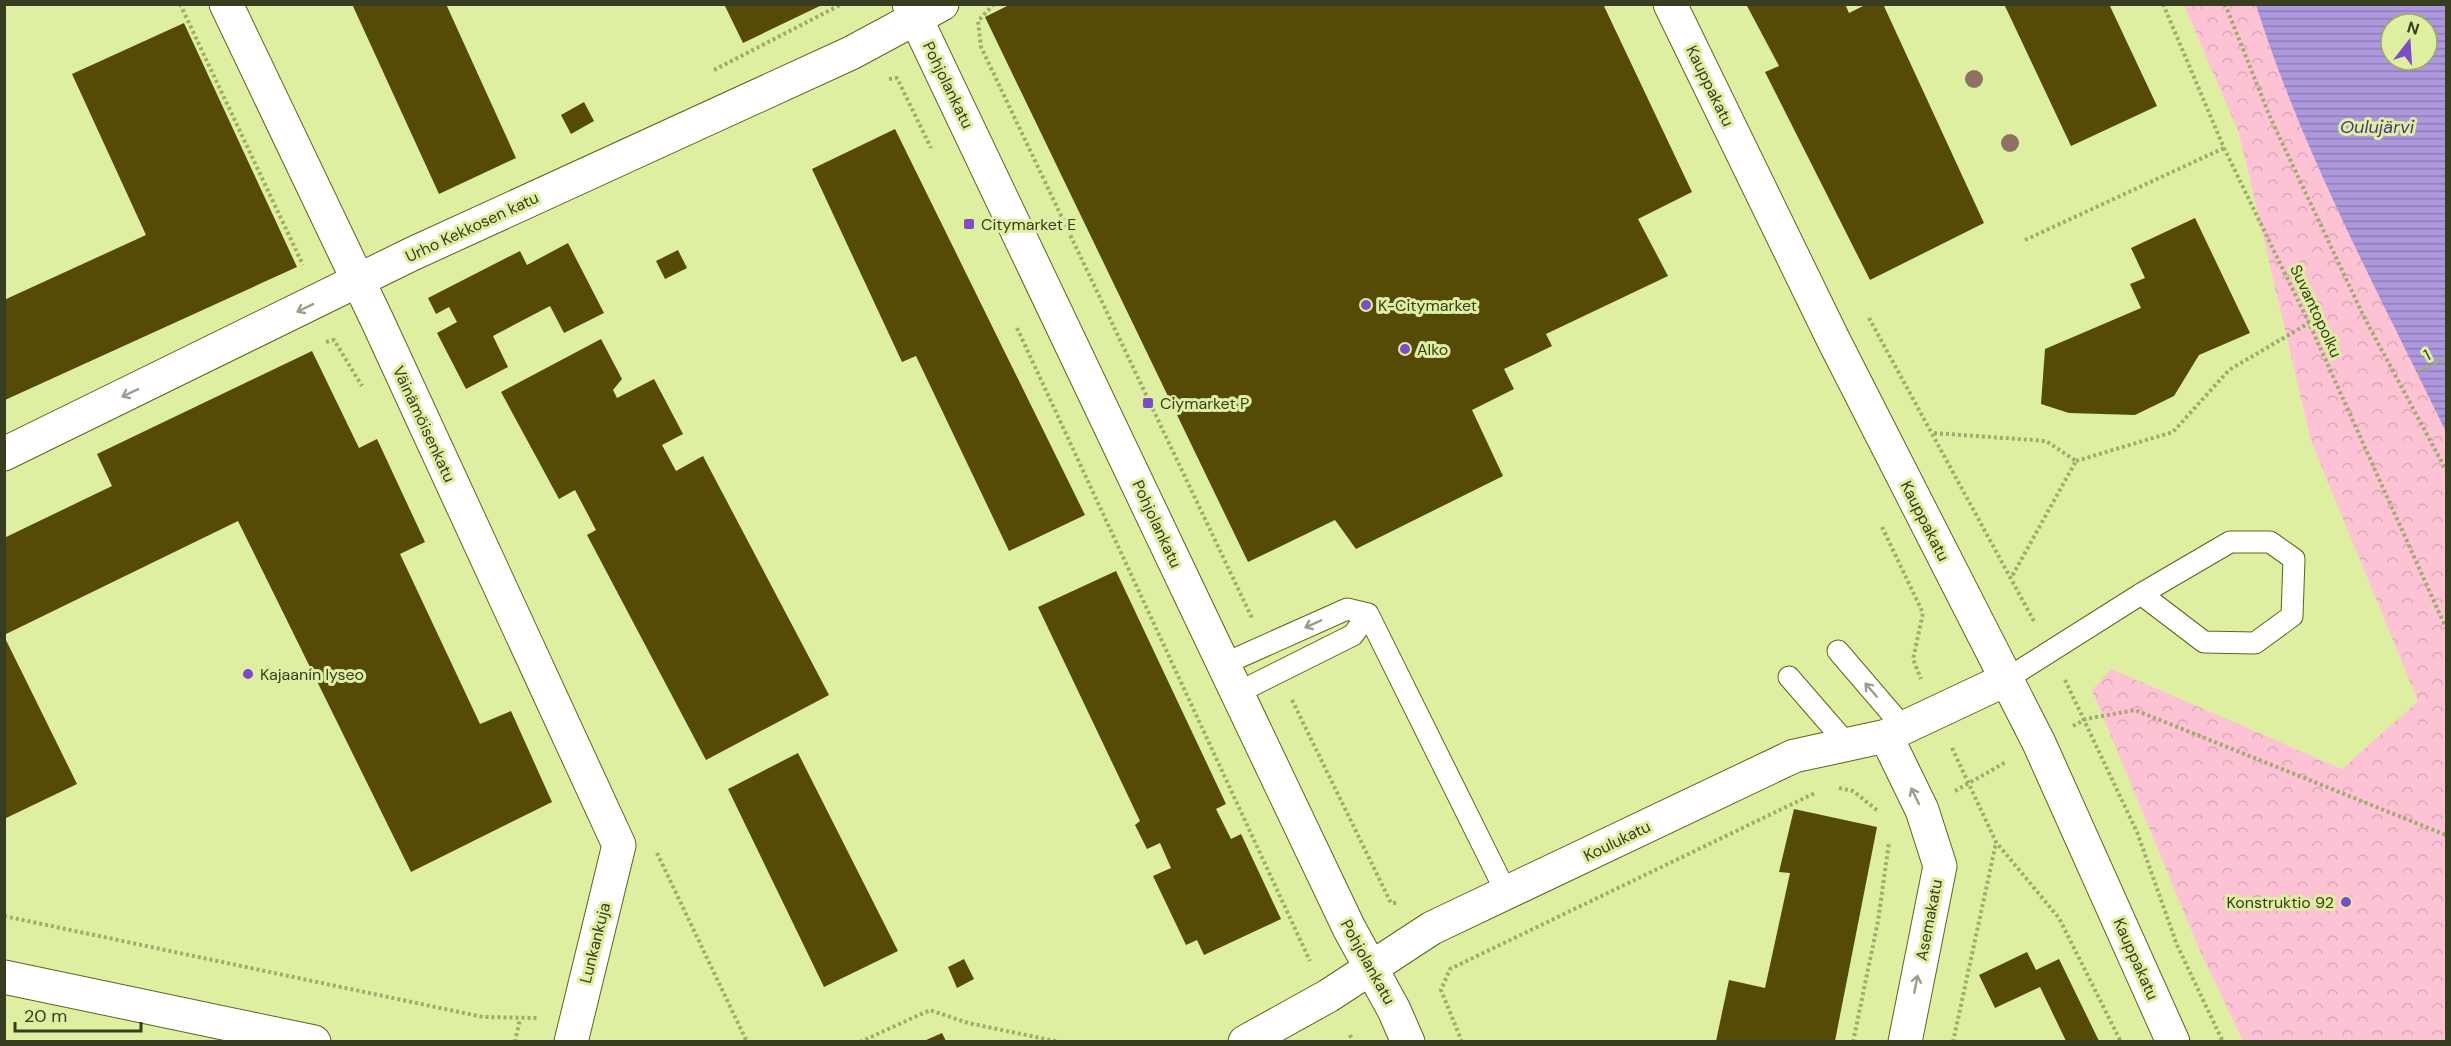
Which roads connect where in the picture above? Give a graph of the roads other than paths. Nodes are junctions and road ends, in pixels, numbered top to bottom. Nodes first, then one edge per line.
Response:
1 (226, 4) edge
2 (1670, 4) edge
3 (922, 9) edge
4 (358, 281) junction
5 (4, 454) edge
6 (2141, 594) junction
7 (1368, 614) junction
8 (1838, 651) dead end
9 (1789, 677) dead end
10 (1231, 678) junction
11 (2005, 680) junction
12 (1895, 732) junction
13 (1847, 744) junction
14 (619, 845) joint
15 (1507, 894) junction
16 (1371, 969) junction
17 (4, 977) edge
18 (314, 1041) edge
19 (571, 1041) edge
20 (1245, 1041) edge
21 (1408, 1041) edge
22 (1905, 1041) edge
23 (2172, 1041) edge

1 - 4 street, Väinämöisenkatu
2 - 11 street, Kauppakatu
3 - 4 street, Urho Kekkosen katu
3 - 10 street, Pohjolankatu
4 -> 5 street, Urho Kekkosen katu
4 - 14 street, Väinämöisenkatu
6 - 6 lane
6 - 11 lane
7 - 10 lane
7 -> 10 lane
7 - 15 lane
12 -> 8 lane
9 - 13 lane
10 - 16 street, Pohjolankatu
11 - 12 street, Koulukatu
11 - 23 street, Kauppakatu
12 - 13 street, Koulukatu
22 -> 12 street, Asemakatu
13 - 15 street, Koulukatu
14 - 19 street, Lunkankuja
15 - 16 street, Koulukatu
16 - 20 street, Koulukatu
16 - 21 street, Pohjolankatu
17 - 18 street

